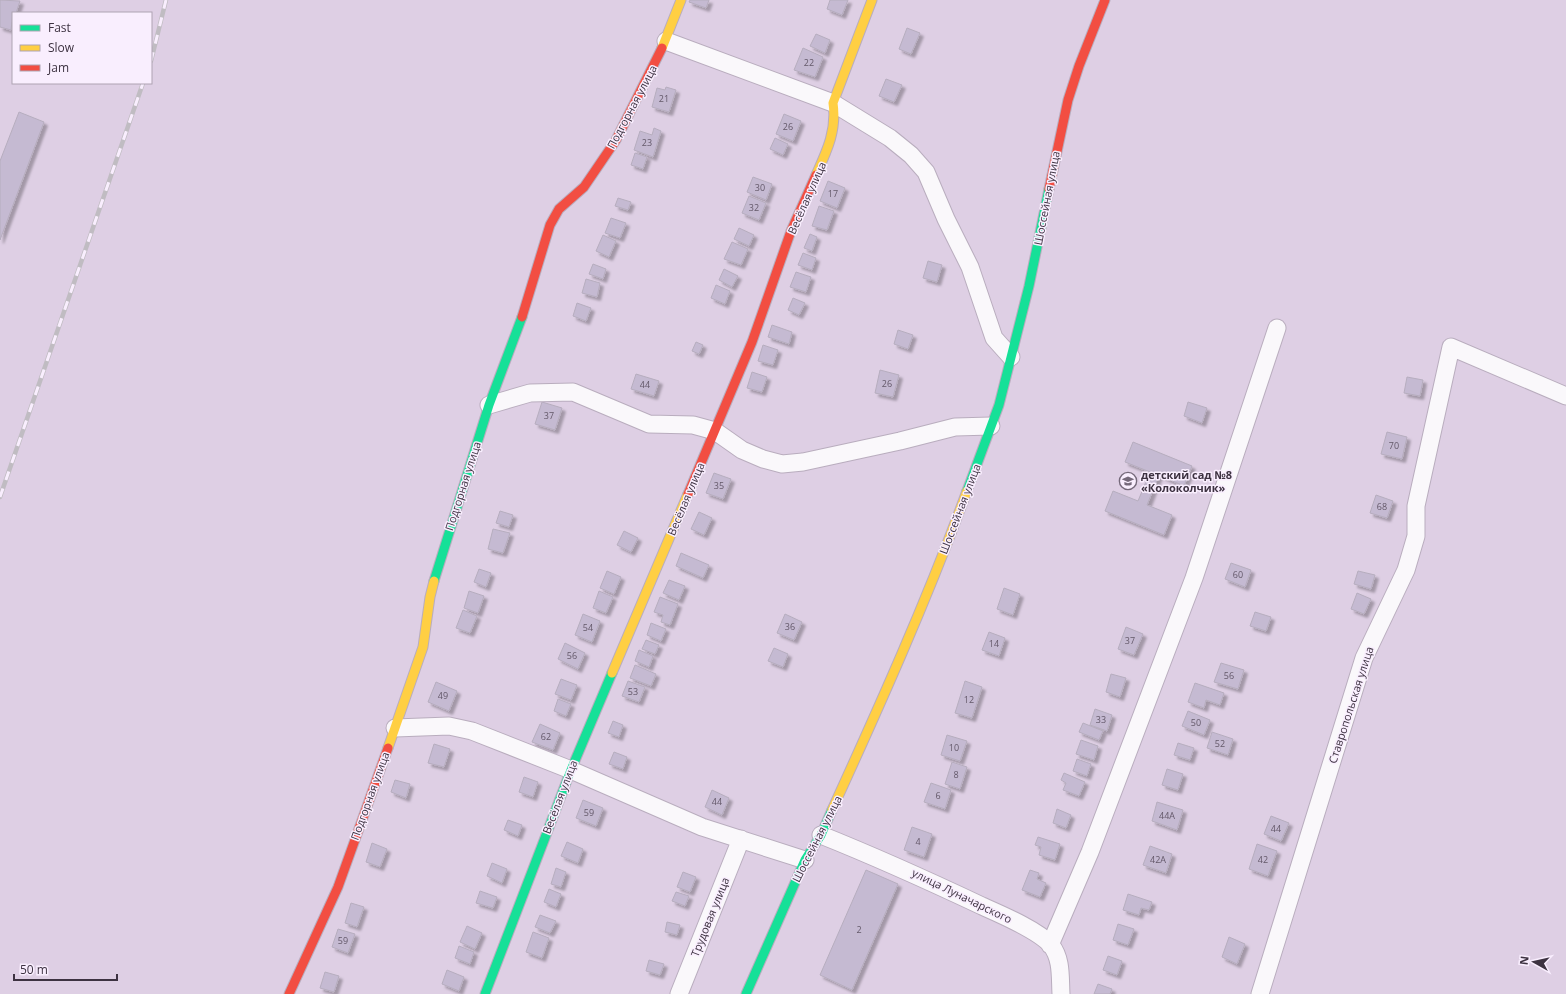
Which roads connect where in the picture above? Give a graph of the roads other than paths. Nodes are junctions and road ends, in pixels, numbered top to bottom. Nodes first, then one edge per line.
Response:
1 (681, 0) edge
2 (872, 0) edge
3 (1105, 0) edge
4 (666, 41) junction
5 (833, 103) junction
6 (1277, 328) dead end
7 (1011, 357) junction
8 (1566, 396) edge
9 (489, 405) junction
10 (992, 426) junction
11 (715, 431) junction
12 (395, 728) junction
13 (570, 770) junction
14 (821, 835) junction
15 (741, 839) junction
16 (805, 860) junction
17 (1050, 944) junction
18 (288, 994) edge
19 (485, 994) edge
20 (679, 994) edge
21 (746, 994) edge
22 (1061, 994) edge
23 (1260, 994) edge

1 - 4 street, Подгорная улица
2 - 5 street, Весёлая улица
3 - 7 street, Шоссейная улица
4 - 5 street
4 - 9 street, Подгорная улица
5 - 7 street
5 - 11 street, Весёлая улица
6 - 17 street
7 - 10 street, Шоссейная улица
8 - 23 street, Ставропольская улица
9 - 11 street
9 - 12 street, Подгорная улица
10 - 11 street
10 - 14 street, Шоссейная улица
11 - 13 street, Весёлая улица
12 - 13 street
12 - 18 street, Подгорная улица
13 - 15 street
13 - 19 street, Весёлая улица
14 - 16 street, Шоссейная улица
14 - 17 street, улица Луначарского
15 - 16 street
15 - 20 street, Трудовая улица
16 - 21 street, Шоссейная улица
17 - 22 street, улица Луначарского

